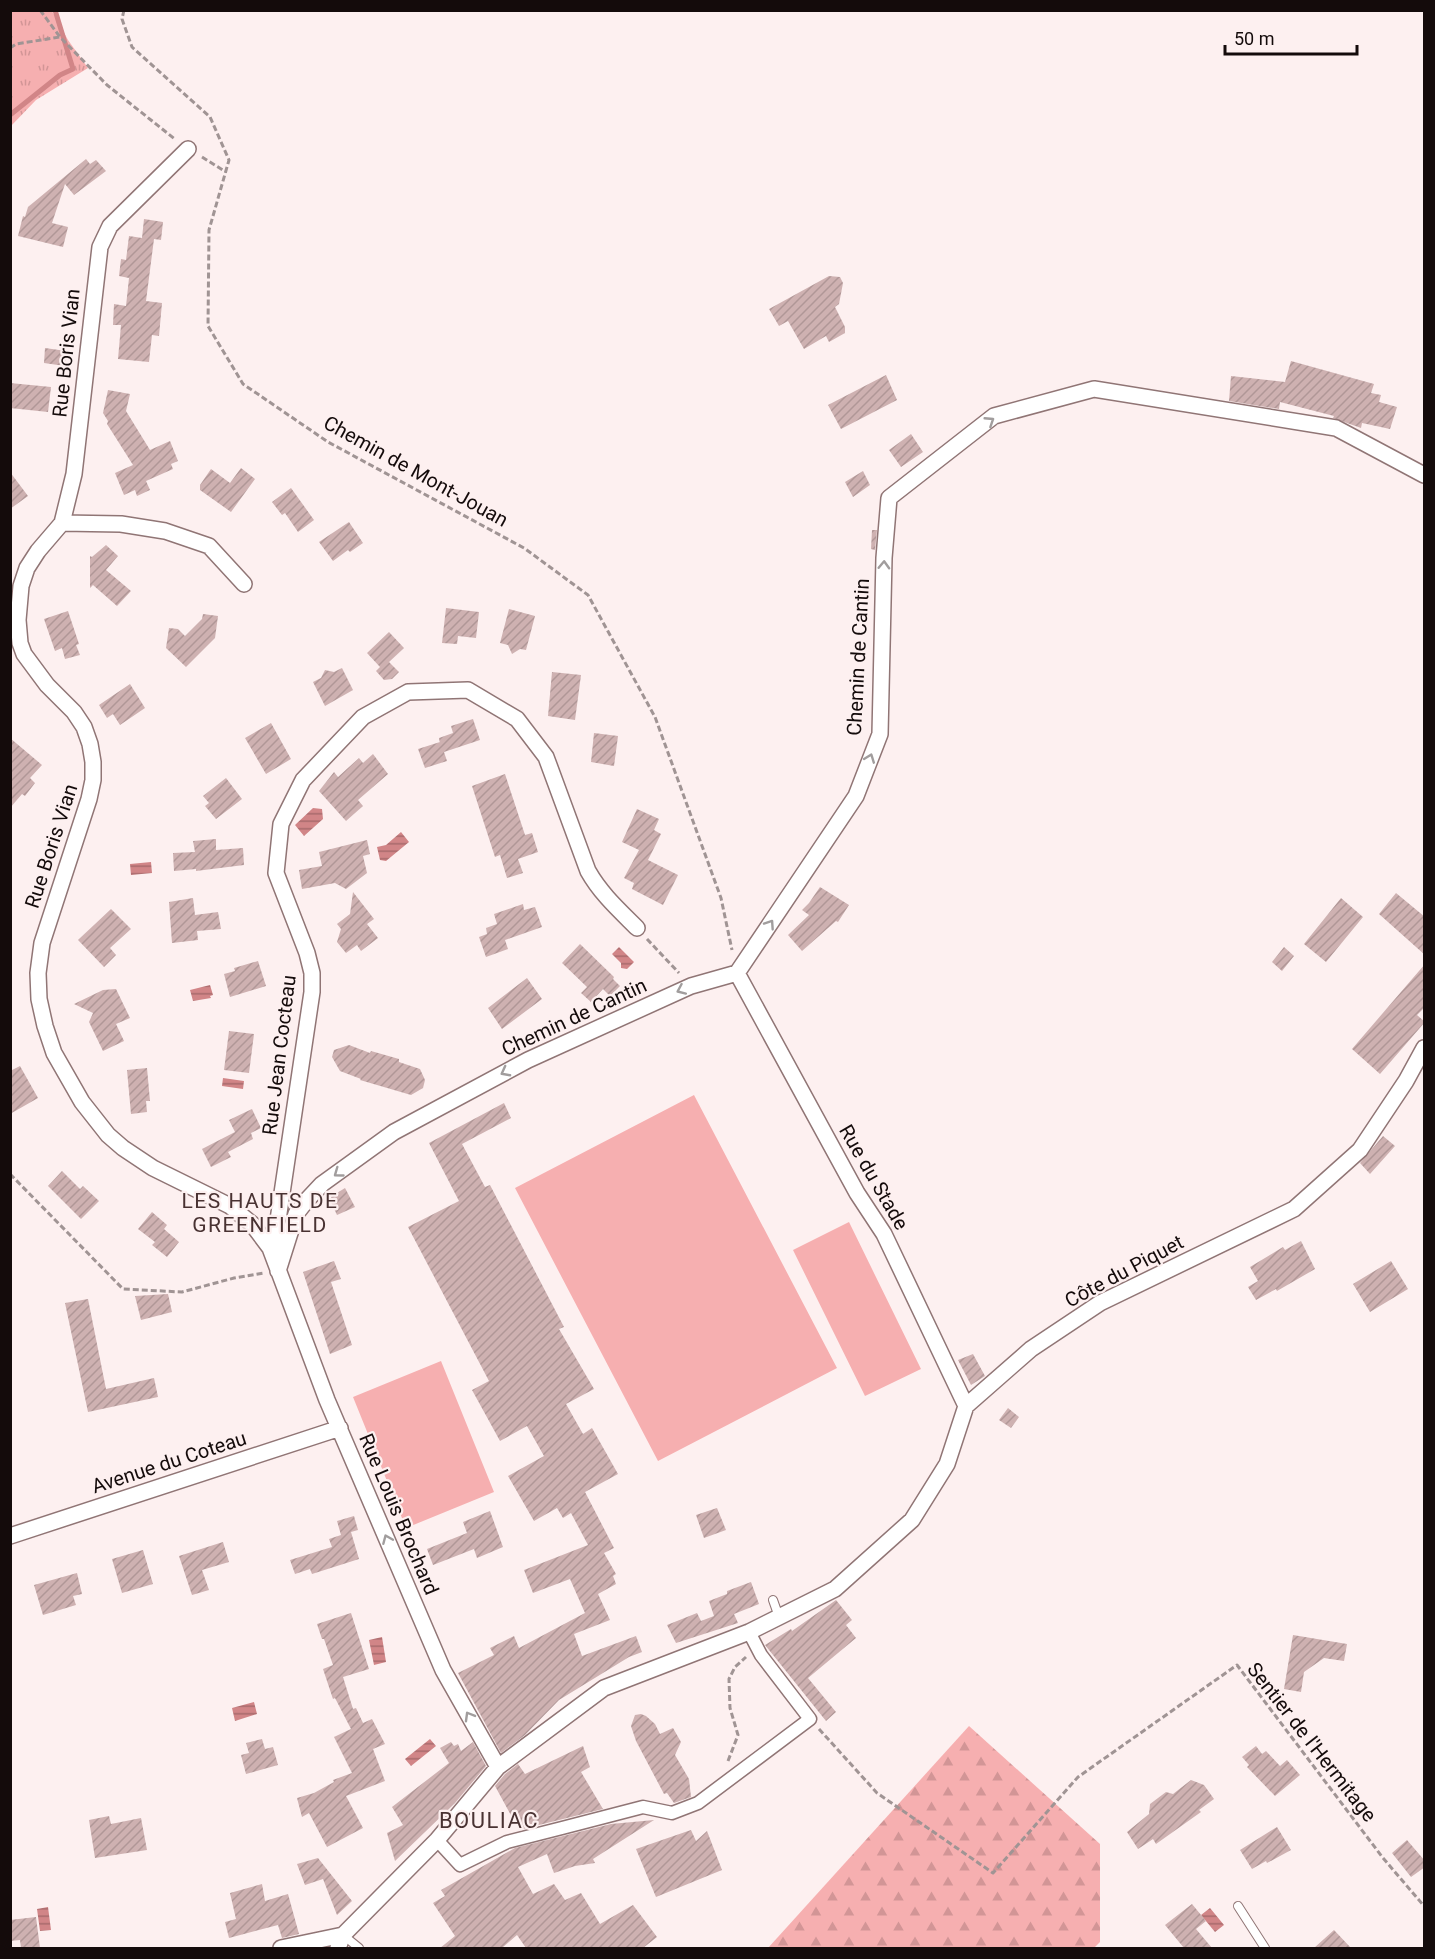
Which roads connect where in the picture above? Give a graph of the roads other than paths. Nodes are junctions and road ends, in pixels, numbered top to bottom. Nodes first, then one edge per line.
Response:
1 (188, 149) road end
2 (1425, 475) edge
3 (62, 523) junction
4 (244, 584) dead end
5 (15, 644) edge
6 (637, 928) road end
7 (737, 973) junction
8 (1425, 1048) edge
9 (278, 1271) junction
10 (966, 1406) junction
11 (340, 1428) junction
12 (10, 1536) edge
13 (772, 1600) dead end
14 (779, 1617) junction
15 (749, 1632) junction
16 (498, 1767) junction
17 (437, 1840) junction
18 (1238, 1906) dead end
19 (340, 1942) edge
20 (281, 1948) edge
21 (360, 1948) edge
22 (1265, 1948) edge

1 - 3 street, Rue Boris Vian
7 -> 2 street, Chemin de Cantin
3 - 4 street
3 - 5 street, Rue Boris Vian
5 - 9 street, Rue Boris Vian
6 - 9 street, Rue Jean Cocteau
7 -> 9 street, Chemin de Cantin
7 - 10 street, Rue du Stade
8 - 10 street, Côte du Piquet
9 - 11 street, Rue Louis Brochard
10 - 14 street
11 - 12 street, Avenue du Coteau
16 -> 11 street, Rue Louis Brochard
13 - 14 lane
14 - 15 street
15 - 16 street
15 - 17 street
16 - 17 street
17 - 19 street
18 - 22 lane
19 - 20 street
19 - 21 lane

